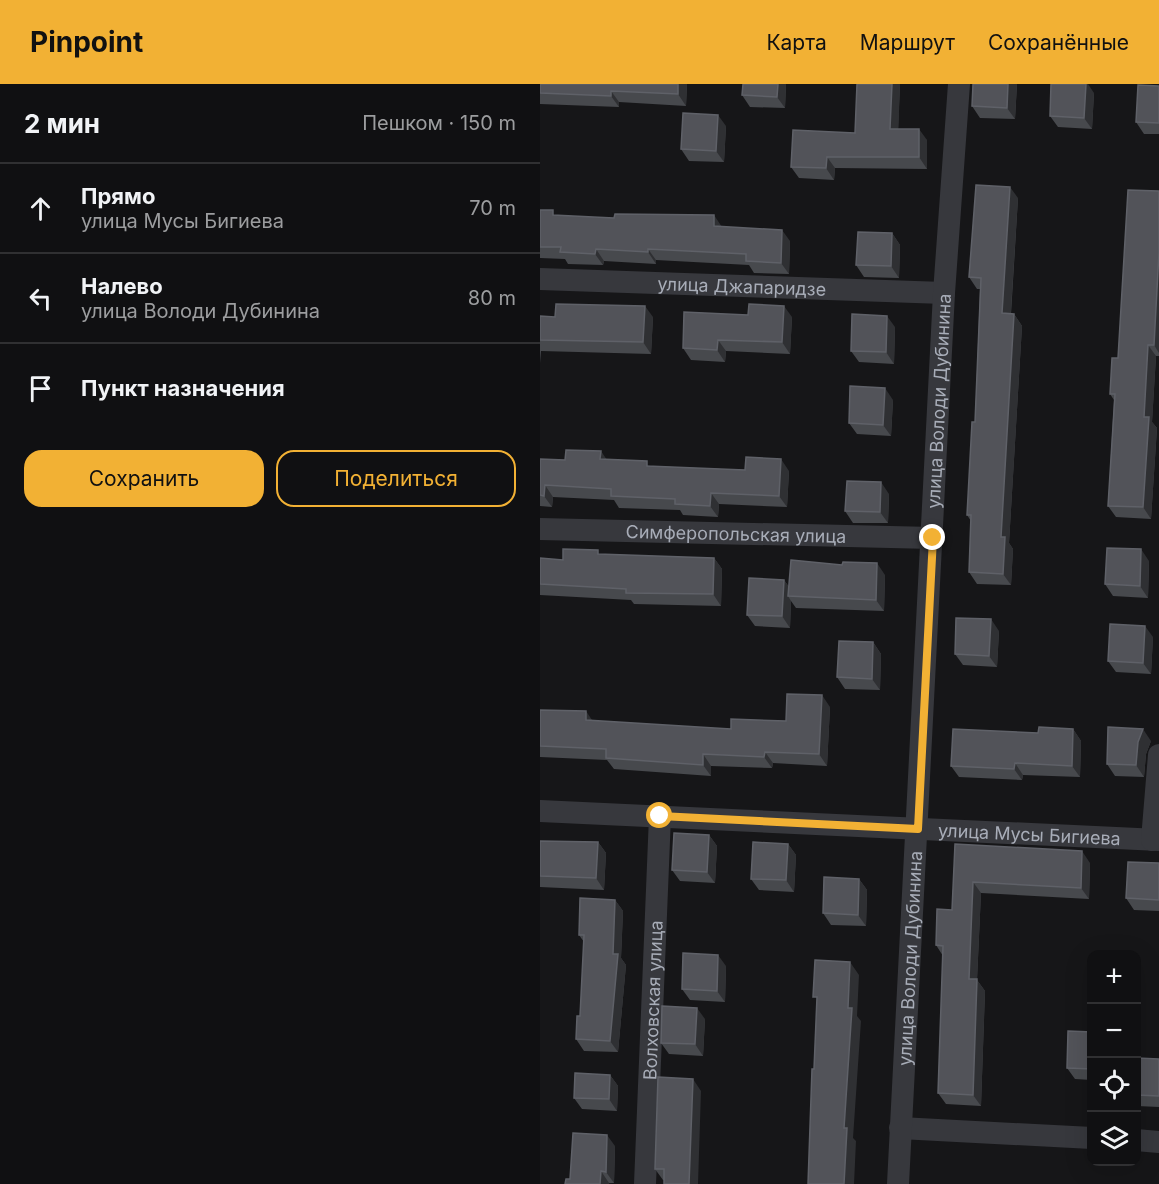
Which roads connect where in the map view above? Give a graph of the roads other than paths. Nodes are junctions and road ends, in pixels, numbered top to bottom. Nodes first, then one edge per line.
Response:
1 (958, 84) edge
2 (540, 279) edge
3 (944, 293) junction
4 (540, 529) edge
5 (933, 538) junction
6 (1159, 755) edge
7 (540, 811) edge
8 (660, 816) junction
9 (918, 829) junction
10 (1156, 840) edge
11 (900, 1128) junction
12 (1087, 1138) edge
13 (1141, 1140) edge
14 (1159, 1142) edge
15 (645, 1184) edge
16 (898, 1184) edge

1 - 3 street, улица Володи Дубинина
2 - 3 street, улица Джапаридзе
3 - 5 street, улица Володи Дубинина
4 - 5 street, Симферопольская улица
5 - 9 street, улица Володи Дубинина
6 - 10 street
7 - 8 street, улица Мусы Бигиева
8 - 9 street, улица Мусы Бигиева
8 - 15 street, Волховская улица
9 - 10 street, улица Мусы Бигиева
9 - 11 street, улица Володи Дубинина
11 - 12 street
11 - 16 street, улица Володи Дубинина
13 - 14 street

